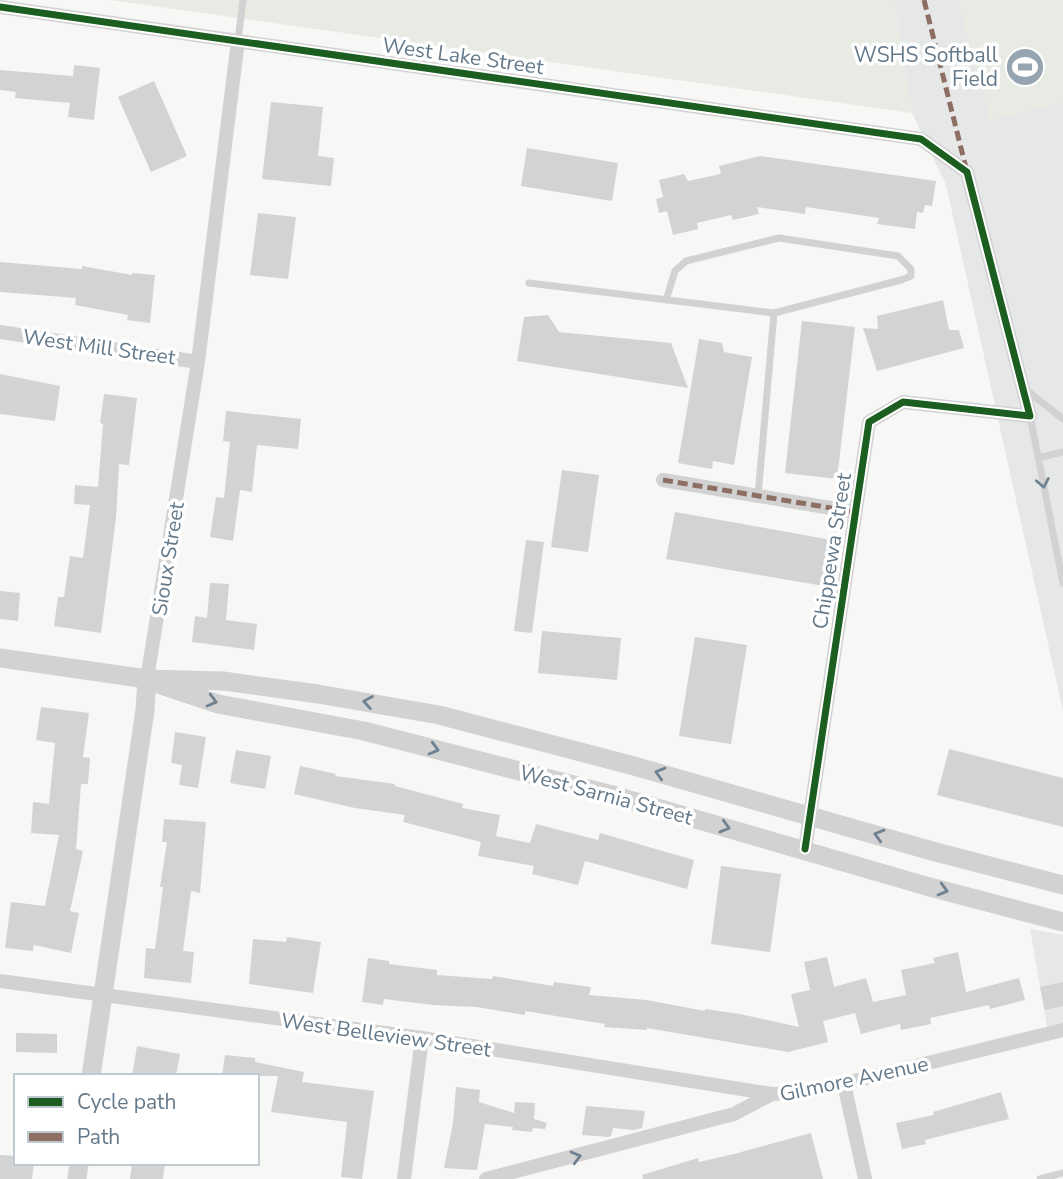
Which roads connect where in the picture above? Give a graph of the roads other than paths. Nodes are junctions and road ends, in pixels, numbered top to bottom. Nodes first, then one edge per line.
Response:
1 (243, 0) edge
2 (0, 7) edge
3 (238, 41) junction
4 (529, 283) dead end
5 (666, 300) junction
6 (774, 313) junction
7 (0, 332) edge
8 (198, 362) junction
9 (1024, 388) junction
10 (1030, 416) junction
11 (1063, 419) edge
12 (1063, 452) edge
13 (1038, 458) junction
14 (663, 480) dead end
15 (758, 496) junction
16 (855, 512) junction
17 (1063, 583) edge
18 (0, 658) edge
19 (147, 679) junction
20 (810, 815) junction
21 (805, 849) junction
22 (1063, 885) edge
23 (1063, 922) edge
24 (0, 981) edge
25 (101, 996) junction
26 (1063, 1030) edge
27 (422, 1038) junction
28 (91, 1074) edge
29 (844, 1084) junction
30 (772, 1094) junction
31 (543, 1172) edge
32 (1063, 1173) edge
33 (404, 1179) edge
34 (486, 1179) edge
35 (865, 1179) edge
36 (1040, 1179) edge

1 - 3 lane
2 - 3 street, West Lake Street
3 - 8 street, Sioux Street
3 - 9 street, West Lake Street
4 - 5 lane
5 - 6 lane
5 - 6 lane
6 - 15 lane
7 - 8 street, West Mill Street
8 - 19 street, Sioux Street
9 - 10 street
9 - 11 lane
10 - 13 lane
10 - 16 street, Chippewa Street
12 - 13 lane
13 -> 17 lane
14 - 15 street
15 - 16 street
16 - 20 street, Chippewa Street
18 - 19 street, West Sarnia Street
20 -> 19 street, West Sarnia Street
19 -> 21 street, West Sarnia Street
19 - 25 street, Sioux Street
20 - 21 street, Chippewa Street
22 -> 20 street, West Sarnia Street
21 -> 23 street, West Sarnia Street
24 - 25 street, West Belleview Street
25 - 27 street, West Belleview Street
25 - 28 street, Sioux Street
26 - 29 street, Gilmore Avenue
27 - 30 street, West Belleview Street
27 - 33 street
29 - 30 street, Gilmore Avenue
29 - 35 street
31 -> 30 street, Gilmore Avenue
31 - 34 street, Gilmore Avenue
32 - 36 lane

